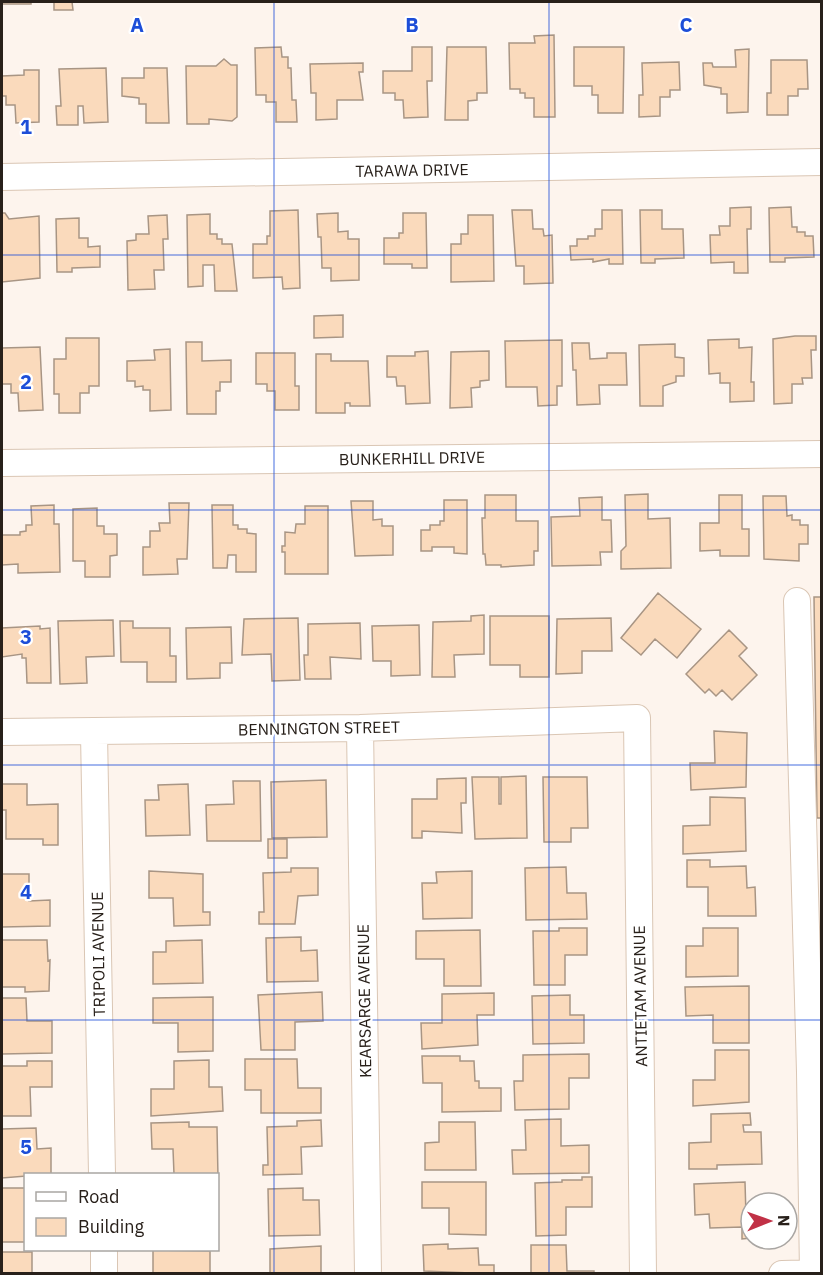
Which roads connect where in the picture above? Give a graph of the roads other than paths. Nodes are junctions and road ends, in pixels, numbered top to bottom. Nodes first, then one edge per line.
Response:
1 (822, 162) edge
2 (2, 177) edge
3 (822, 454) edge
4 (2, 463) edge
5 (797, 601) dead end
6 (637, 718) joint
7 (360, 728) junction
8 (2, 732) edge
9 (94, 733) junction
10 (816, 1072) edge
11 (102, 1173) edge
12 (104, 1251) edge
13 (813, 1273) edge
14 (822, 1273) edge
15 (104, 1274) edge
16 (368, 1274) edge
17 (643, 1274) edge
18 (782, 1274) edge

1 - 2 street, TARAWA DRIVE
3 - 4 street, BUNKERHILL DRIVE
5 - 10 street
6 - 7 street, BENNINGTON STREET
6 - 17 street, ANTIETAM AVENUE
7 - 9 street, BENNINGTON STREET
7 - 16 street, KEARSARGE AVENUE
8 - 9 street, BENNINGTON STREET
9 - 11 street, TRIPOLI AVENUE
10 - 13 street
12 - 15 street
13 - 14 street
13 - 18 street

